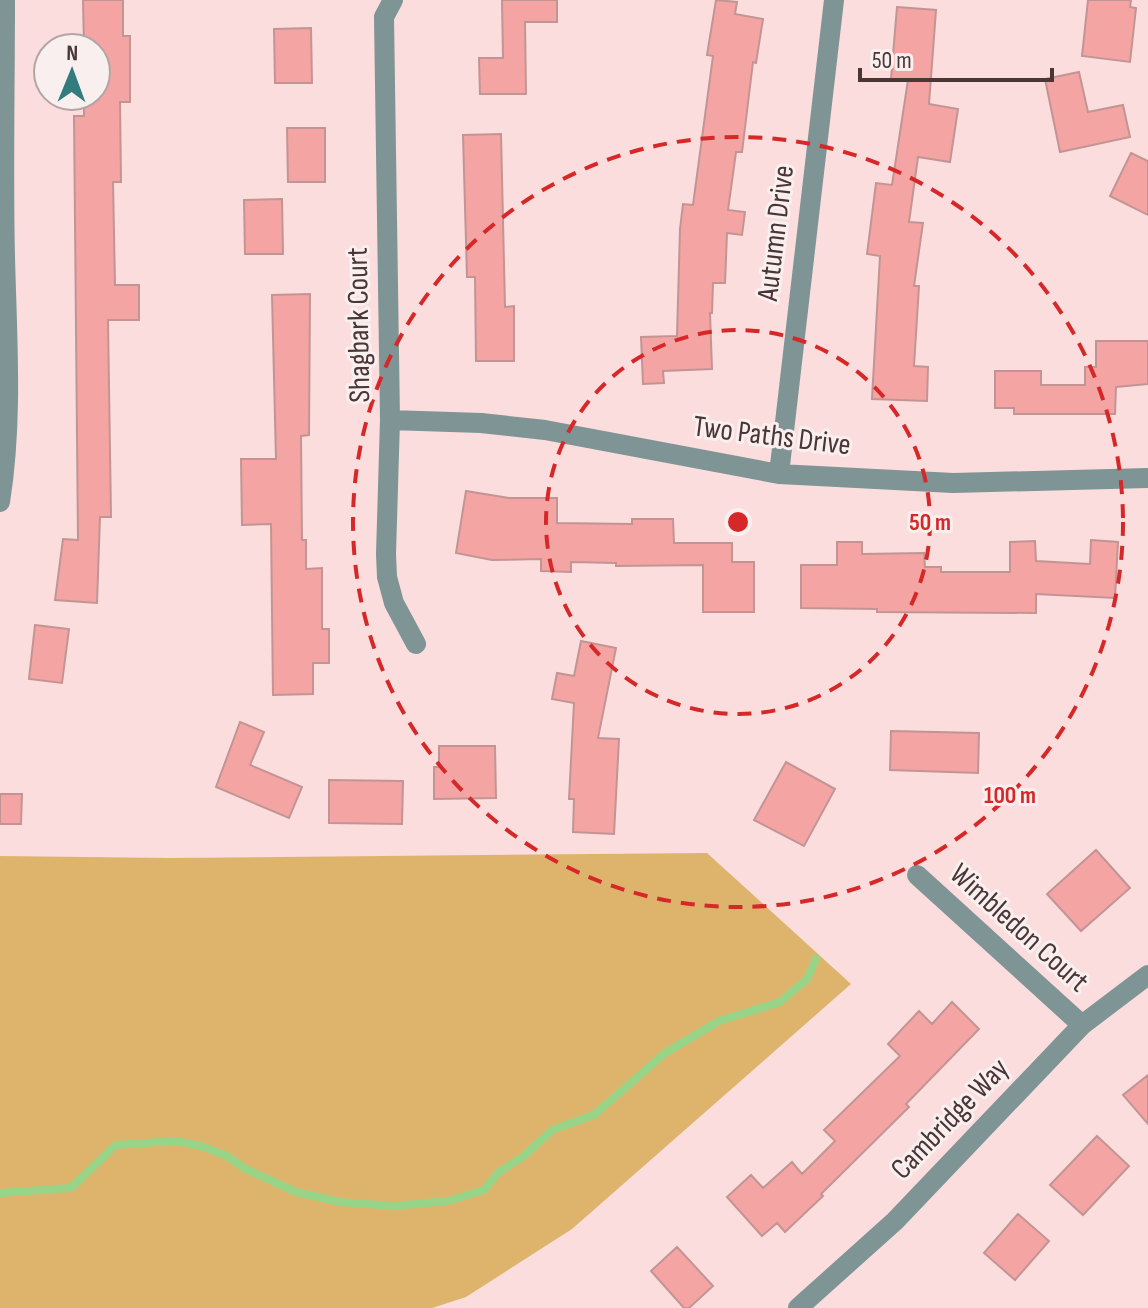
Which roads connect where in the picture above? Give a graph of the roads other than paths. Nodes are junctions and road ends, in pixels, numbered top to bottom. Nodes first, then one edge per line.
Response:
1 (5, 0) edge
2 (393, 0) edge
3 (834, 0) edge
4 (2, 238) edge
5 (390, 420) junction
6 (779, 474) junction
7 (1148, 478) edge
8 (0, 502) edge
9 (416, 644) dead end
10 (917, 875) dead end
11 (1148, 975) edge
12 (1082, 1025) junction
13 (798, 1308) edge

1 - 4 street
2 - 5 street, Shagbark Court
3 - 6 street, Autumn Drive
4 - 8 street
5 - 6 street, Two Paths Drive
5 - 9 street, Shagbark Court
6 - 7 street, Two Paths Drive
10 - 12 street, Wimbledon Court
11 - 12 street, Cambridge Way
12 - 13 street, Cambridge Way

